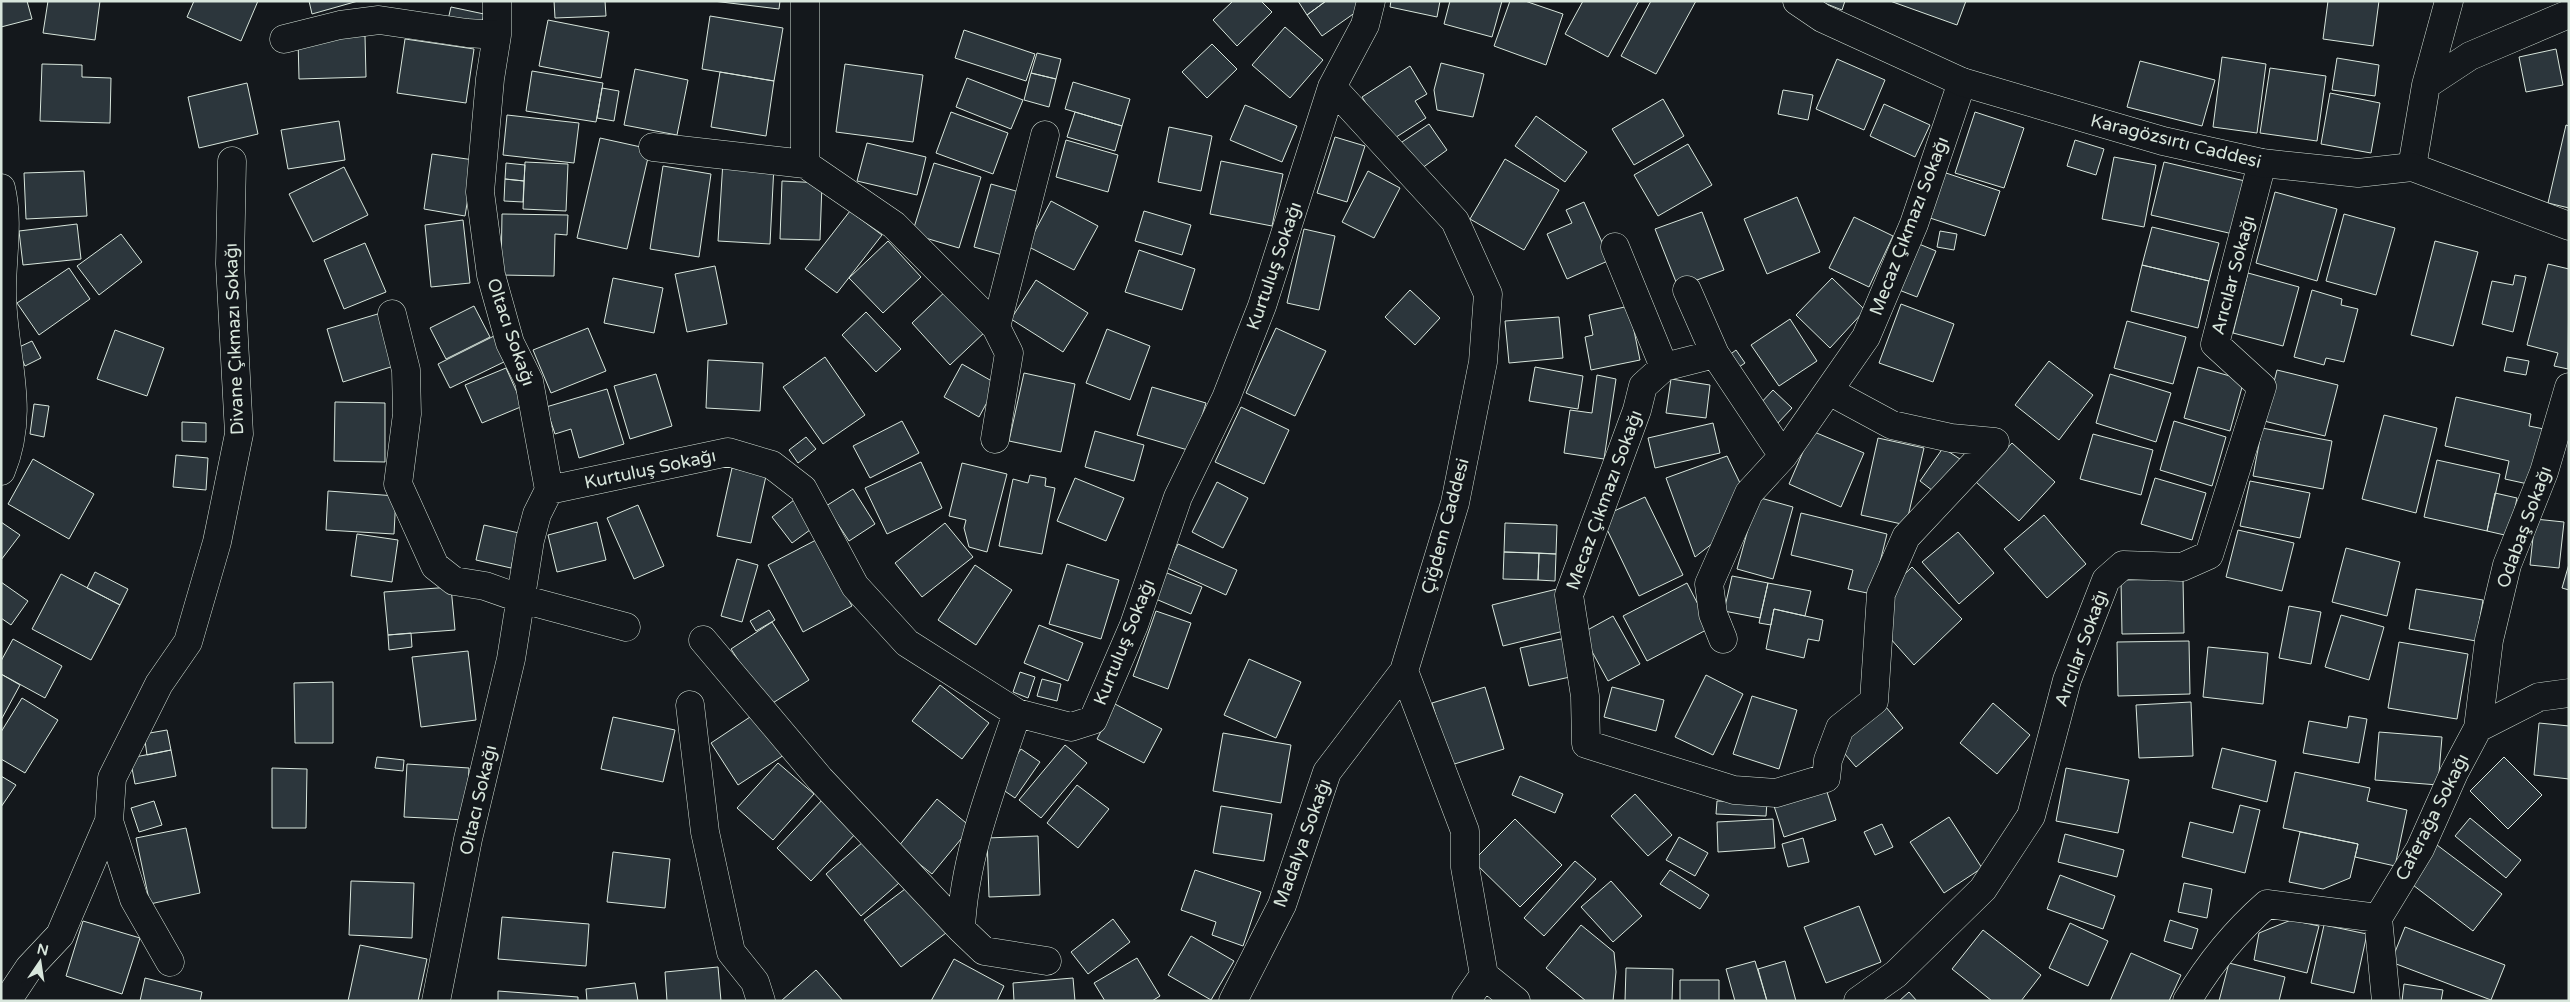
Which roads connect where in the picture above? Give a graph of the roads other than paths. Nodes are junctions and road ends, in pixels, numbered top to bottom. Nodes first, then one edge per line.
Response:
1 (497, 1) edge
2 (805, 1) edge
3 (1371, 1) edge
4 (1796, 1) edge
5 (2449, 1) edge
6 (2569, 14) edge
7 (497, 35) junction
8 (284, 39) dead end
9 (1962, 82) junction
10 (2426, 85) junction
11 (1332, 87) junction
12 (1045, 135) dead end
13 (653, 147) dead end
14 (232, 161) dead end
15 (2262, 163) junction
16 (805, 164) junction
17 (2412, 167) junction
18 (1, 188) edge
19 (2569, 226) edge
20 (1616, 247) dead end
21 (1687, 290) dead end
22 (392, 314) dead end
23 (996, 326) junction
24 (1715, 354) junction
25 (1664, 367) junction
26 (2569, 387) edge
27 (1829, 391) junction
28 (995, 439) dead end
29 (1783, 456) junction
30 (1, 472) edge
31 (549, 490) junction
32 (522, 599) junction
33 (626, 627) dead end
34 (1723, 639) dead end
35 (704, 640) dead end
36 (1404, 671) junction
37 (2569, 693) edge
38 (690, 705) dead end
39 (1017, 713) junction
40 (2478, 728) junction
41 (109, 821) junction
42 (2378, 918) junction
43 (961, 929) junction
44 (1047, 961) dead end
45 (170, 962) dead end
46 (1484, 975) junction
47 (6, 1001) edge
48 (436, 1001) edge
49 (761, 1001) edge
50 (1233, 1001) edge
51 (1466, 1001) edge
52 (1516, 1001) edge
53 (1858, 1001) edge
54 (2187, 1001) edge
55 (2386, 1001) edge

1 - 7 street, Oltacı Sokağı
2 - 16 street
3 - 11 street, Kurtuluş Sokağı
4 - 9 street, Karagözsırtı Caddesi
5 - 10 street
6 - 10 street
7 - 8 street
7 - 31 street, Oltacı Sokağı
9 - 15 street, Karagözsırtı Caddesi
9 - 27 street, Mecaz Çıkmazı Sokağı
10 - 17 street
11 - 36 street, Çiğdem Caddesi
11 - 39 street, Kurtuluş Sokağı
12 - 23 street
13 - 16 street
14 - 41 street, Divane Çıkmazı Sokağı
15 - 17 street, Karagözsırtı Caddesi
15 - 53 street, Arıcılar Sokağı
16 - 23 street
17 - 19 street, Karagözsırtı Caddesi
18 - 30 street
20 - 25 street
21 - 24 street
22 - 32 street
23 - 28 street
24 - 25 street, Mecaz Çıkmazı Sokağı
24 - 29 street
25 - 27 street, Mecaz Çıkmazı Sokağı
26 - 40 street, Odabaş Sokağı
27 - 29 street, Mecaz Çıkmazı Sokağı
29 - 34 street, Mecaz Çıkmazı Sokağı
31 - 32 street, Oltacı Sokağı
31 - 39 street, Kurtuluş Sokağı
32 - 33 street
32 - 48 street, Oltacı Sokağı
35 - 43 street
36 - 46 street
36 - 50 street, Madalya Sokağı
37 - 40 street
38 - 49 street
39 - 43 street
40 - 42 street, Caferağa Sokağı
41 - 45 street
41 - 47 street, Divane Çıkmazı Sokağı
42 - 54 street
42 - 55 street
43 - 44 street
46 - 51 street
46 - 52 street

